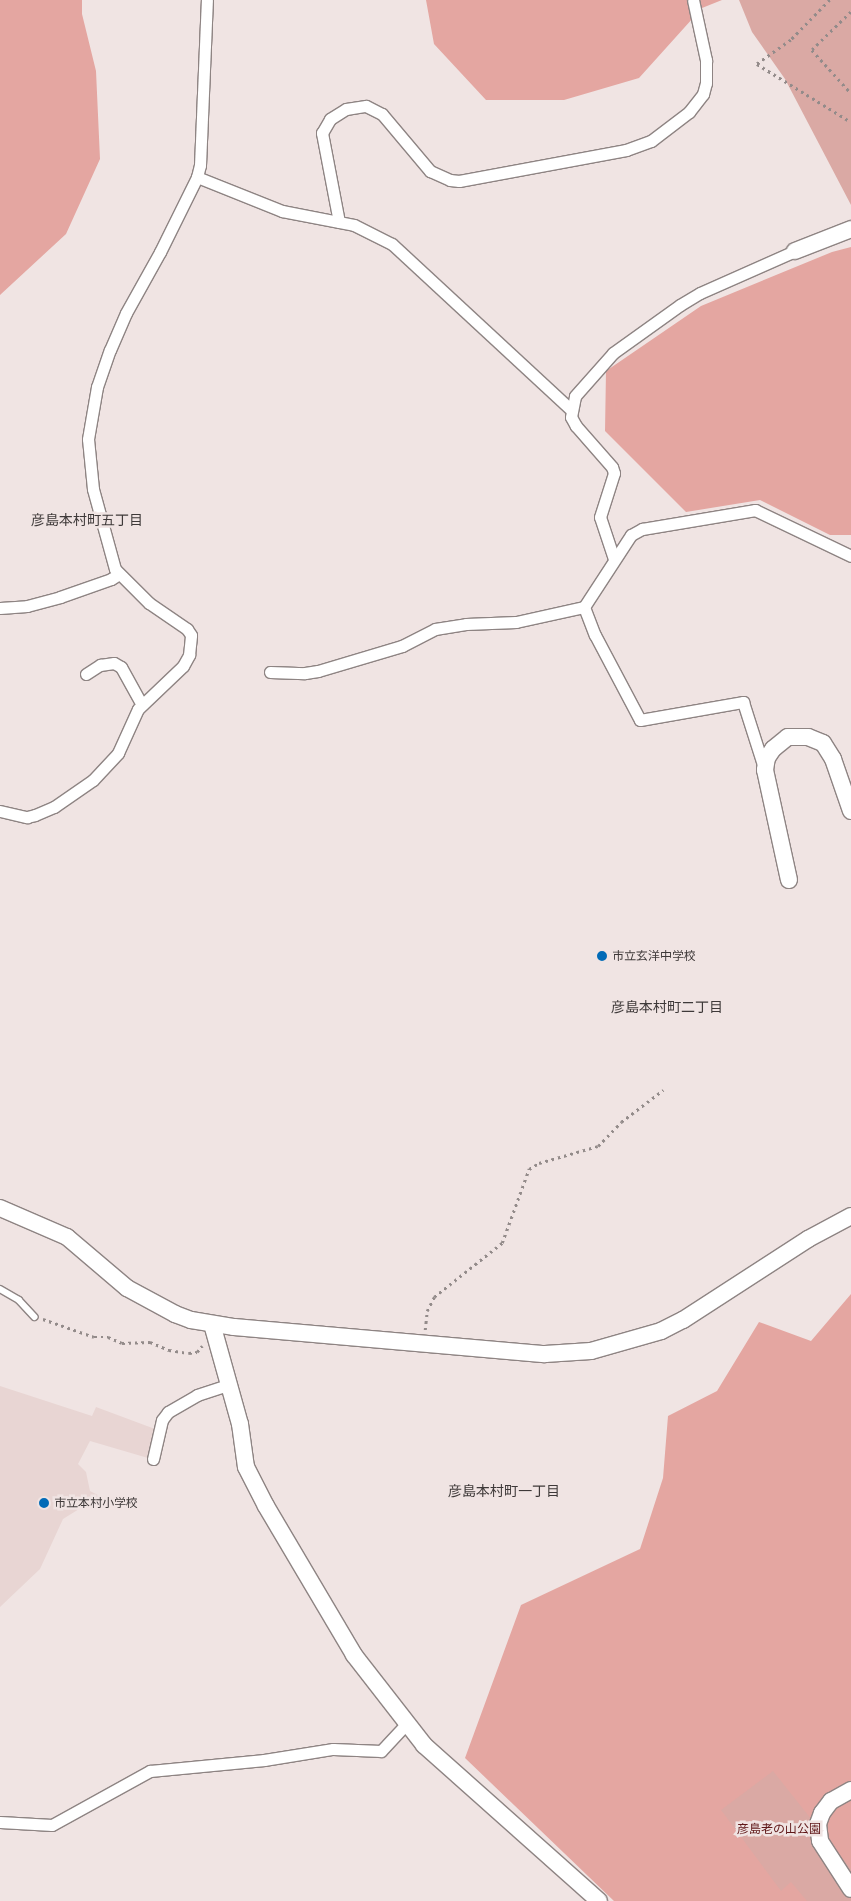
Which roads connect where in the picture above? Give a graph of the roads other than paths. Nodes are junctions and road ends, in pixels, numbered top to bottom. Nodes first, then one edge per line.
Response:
1 (207, 0) edge
2 (693, 0) edge
3 (196, 177) junction
4 (339, 222) junction
5 (851, 229) edge
6 (795, 251) joint
7 (571, 410) junction
8 (851, 556) edge
9 (614, 559) junction
10 (119, 574) junction
11 (584, 607) junction
12 (0, 608) edge
13 (270, 672) dead end
14 (86, 674) dead end
15 (142, 706) junction
16 (765, 770) junction
17 (0, 811) edge
18 (851, 811) edge
19 (789, 880) dead end
20 (0, 1208) edge
21 (851, 1216) edge
22 (0, 1289) edge
23 (35, 1316) road end
24 (212, 1324) junction
25 (228, 1385) junction
26 (153, 1459) dead end
27 (406, 1724) junction
28 (851, 1790) edge
29 (0, 1822) edge
30 (851, 1889) edge
31 (599, 1901) edge

1 - 3 street
2 - 4 street
3 - 4 street
3 - 10 street
4 - 7 street
5 - 6 street
6 - 7 street
7 - 9 street
8 - 9 street
9 - 11 street
10 - 12 street
10 - 15 street
11 - 13 street
11 - 16 street
14 - 15 street
15 - 17 street
16 - 18 street
16 - 19 street
20 - 24 street
21 - 24 street
22 - 23 lane
24 - 25 street
25 - 26 street
25 - 27 street
27 - 29 street
27 - 31 street
28 - 30 street

